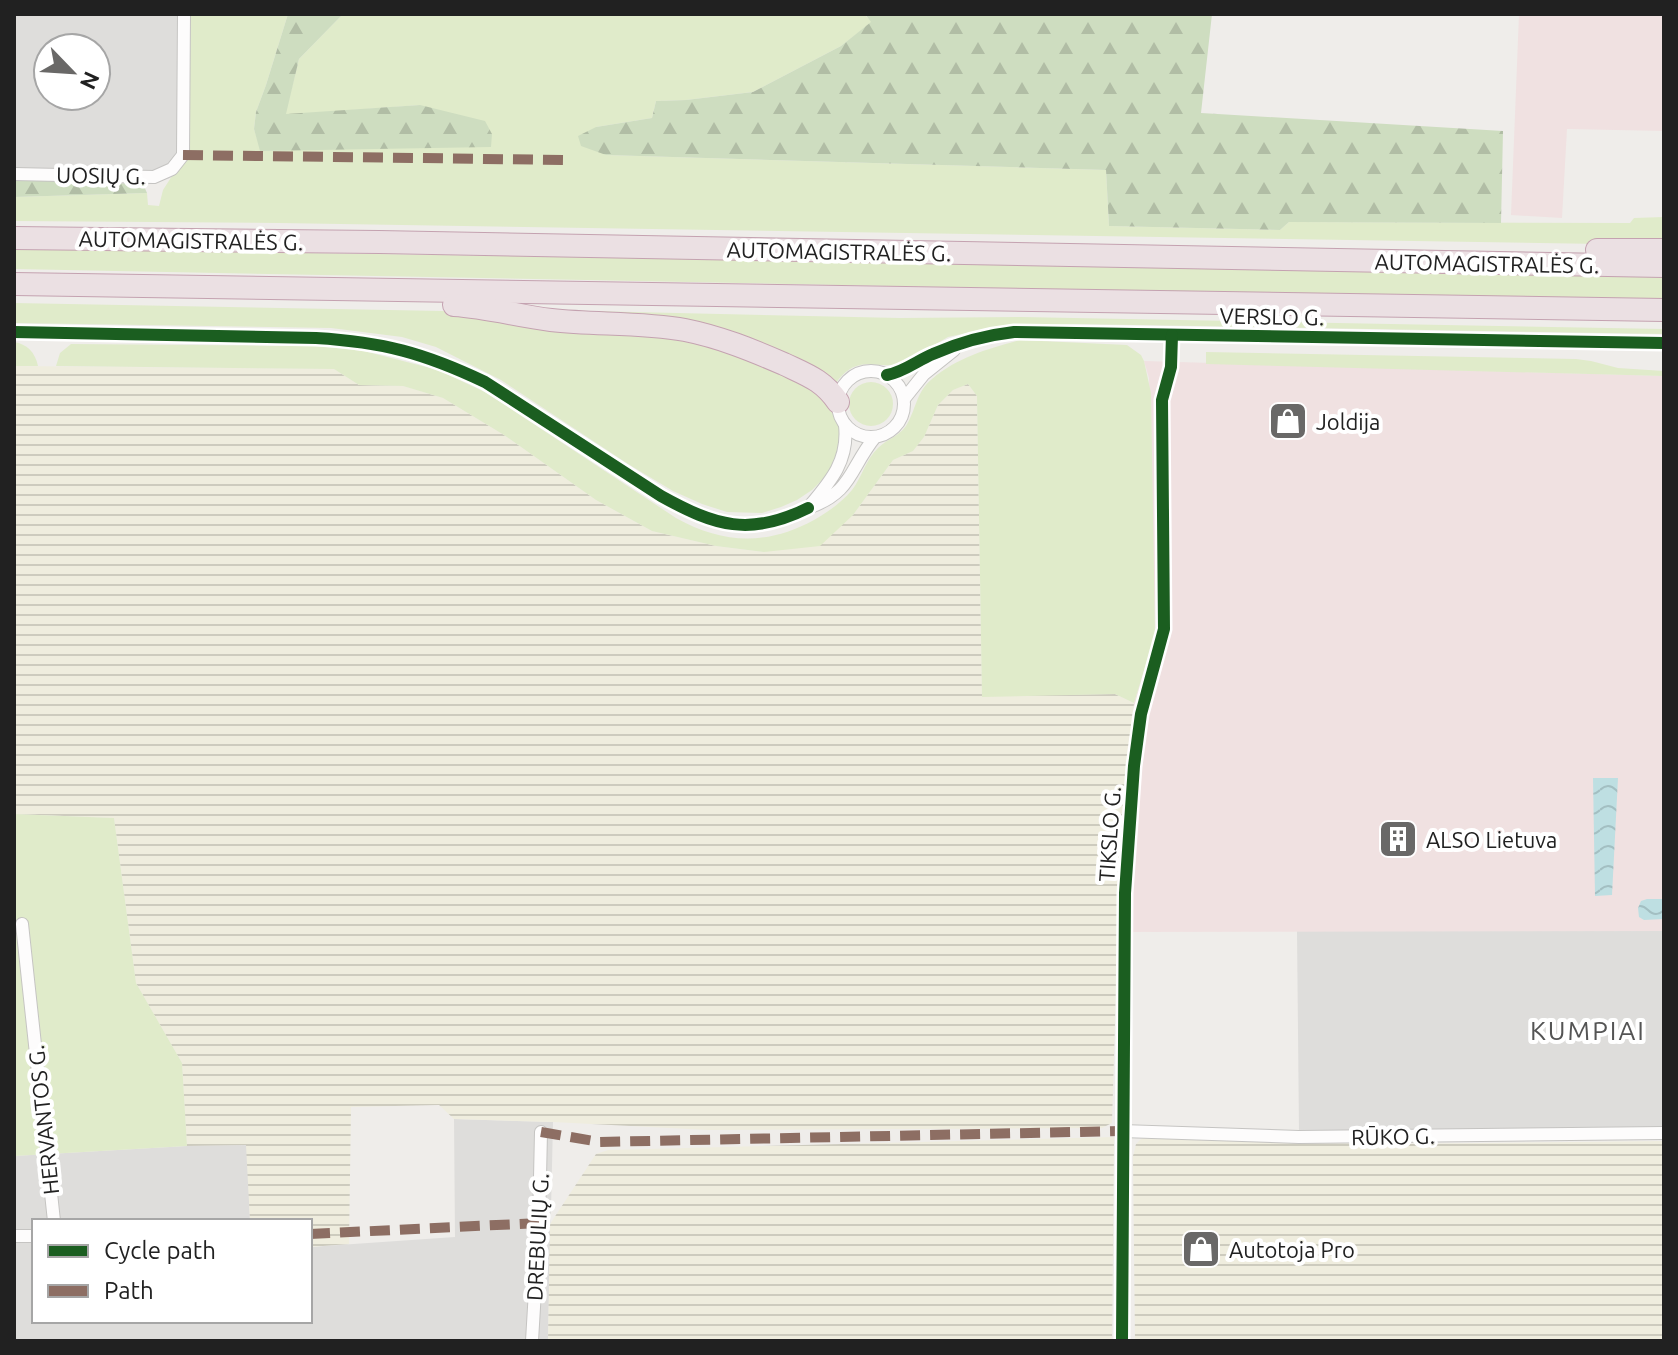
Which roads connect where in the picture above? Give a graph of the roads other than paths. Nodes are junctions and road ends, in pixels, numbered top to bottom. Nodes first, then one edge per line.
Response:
1 (184, 14) edge
2 (14, 174) edge
3 (14, 238) edge
4 (1664, 250) edge
5 (1324, 260) junction
6 (1664, 266) edge
7 (14, 286) edge
8 (1664, 310) edge
9 (14, 332) edge
10 (1172, 335) junction
11 (1664, 343) edge
12 (964, 344) junction
13 (887, 375) junction
14 (904, 399) junction
15 (838, 402) junction
16 (845, 425) junction
17 (875, 437) junction
18 (808, 508) junction
19 (22, 924) dead end
20 (1122, 1131) junction
21 (541, 1132) dead end
22 (1664, 1133) edge
23 (54, 1219) edge
24 (532, 1341) edge
25 (1122, 1341) edge

1 - 2 street, UOSIŲ G.
3 - 5 highway, AUTOMAGISTRALĖS G.
4 - 5 highway
5 - 6 highway, AUTOMAGISTRALĖS G.
7 - 8 highway, AUTOMAGISTRALĖS G.
7 - 15 highway
9 - 18 street
10 - 11 street, VERSLO G.
10 - 12 street, VERSLO G.
10 - 20 street, TIKSLO G.
12 - 13 street, VERSLO G.
12 - 14 street, VERSLO G.
13 - 14 street
13 - 15 street
14 - 17 street
15 - 16 street
16 - 17 street
16 - 18 street
17 - 18 street
19 - 23 street, HERVANTOS G.
20 - 22 street, RŪKO G.
20 - 25 street, TIKSLO G.
21 - 24 street, DREBULIŲ G.

